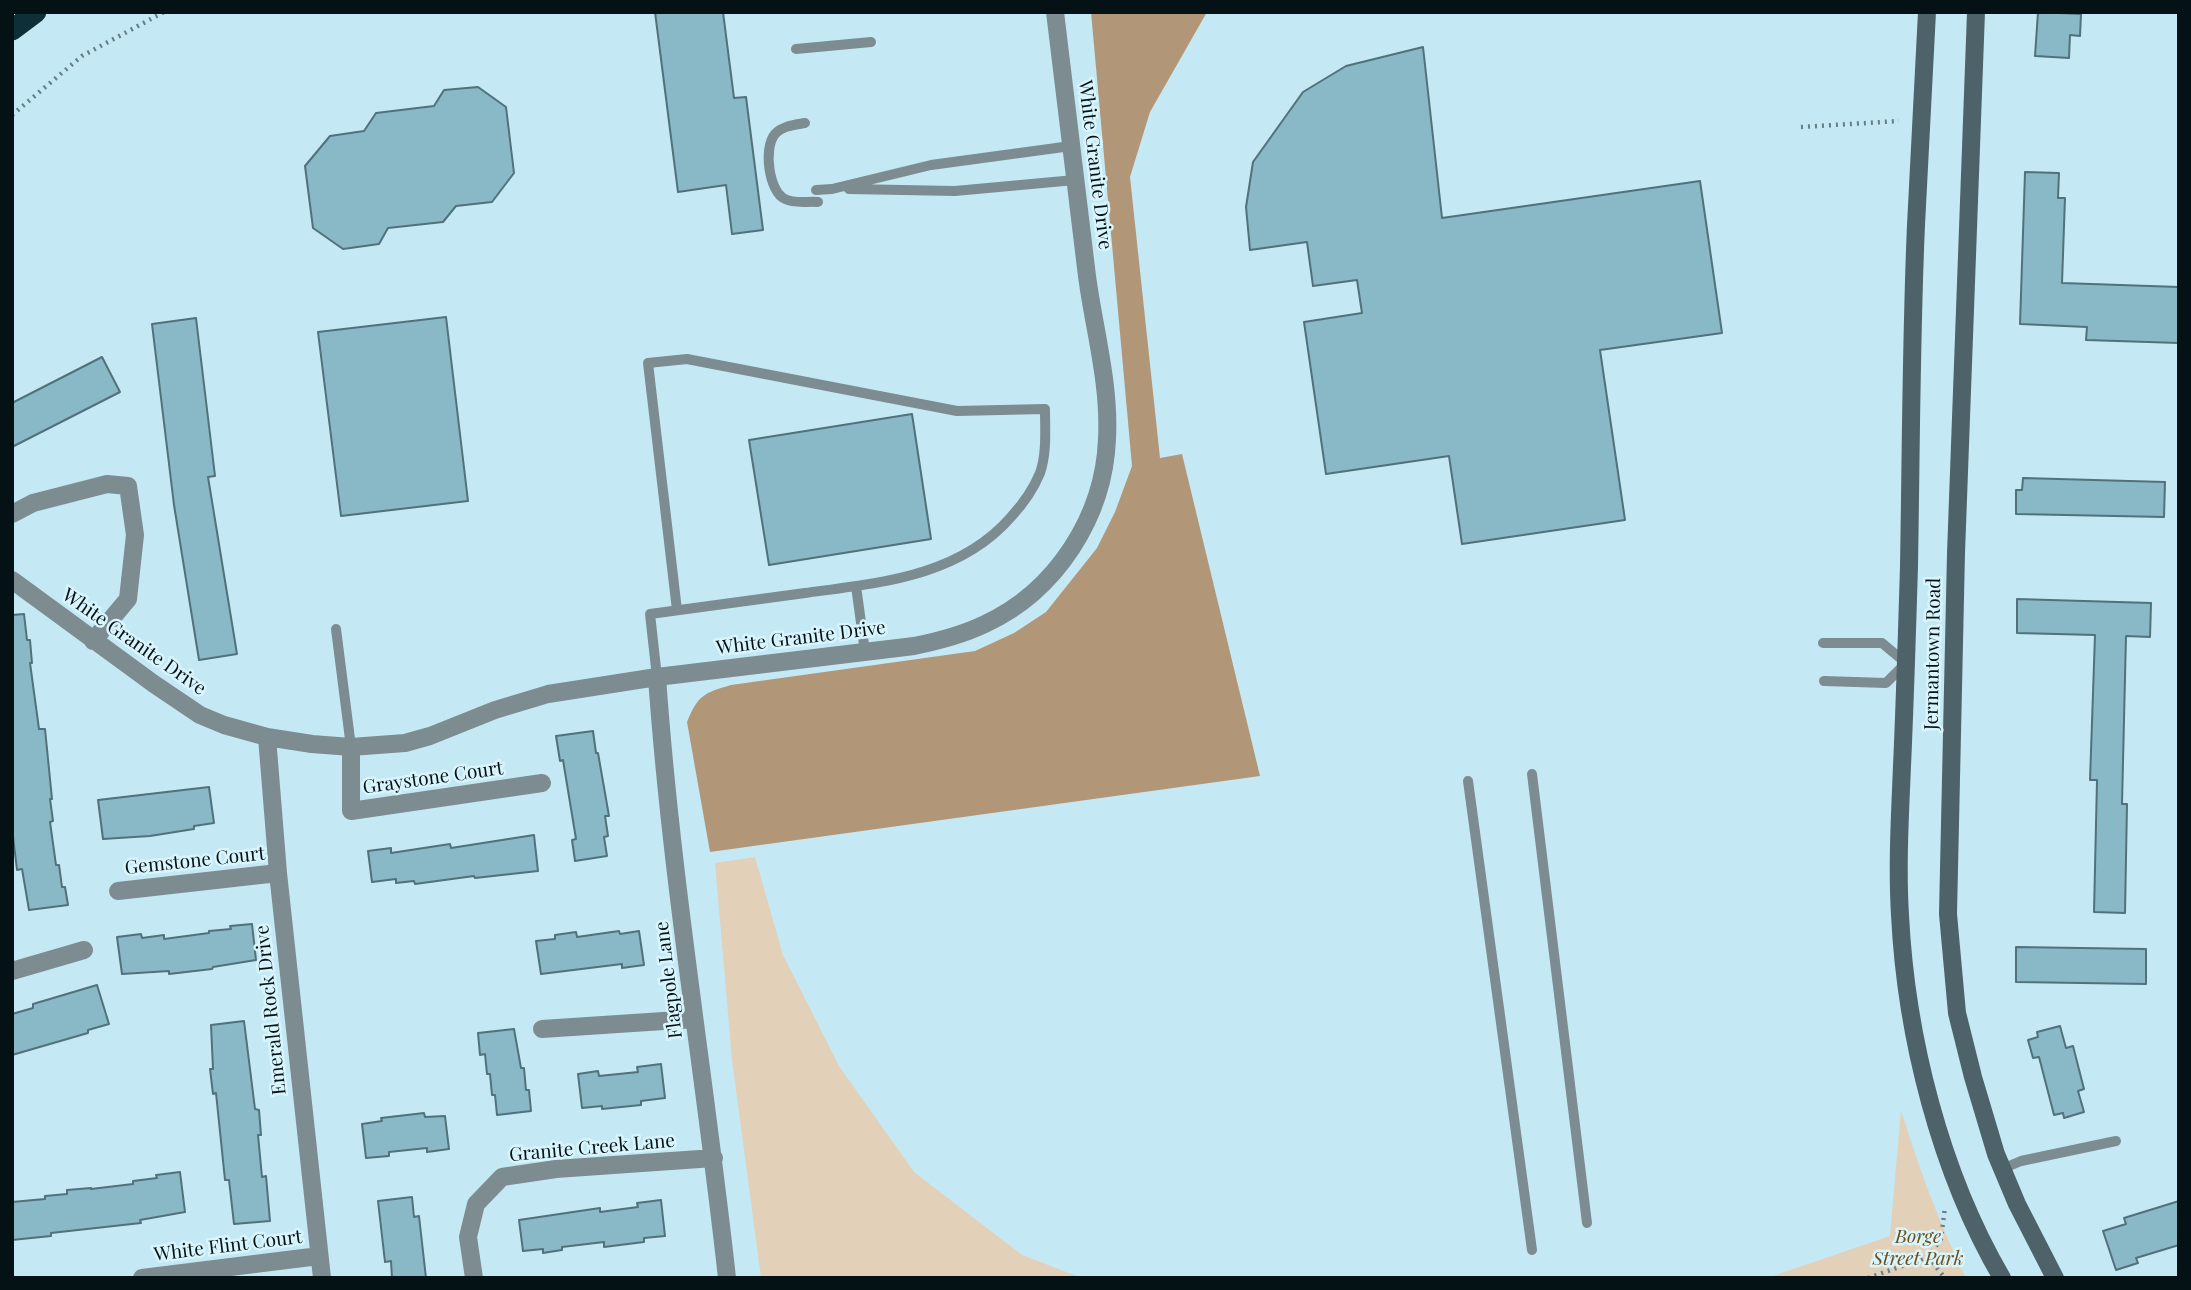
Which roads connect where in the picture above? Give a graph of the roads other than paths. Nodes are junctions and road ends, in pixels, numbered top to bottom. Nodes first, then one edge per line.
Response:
1 (37, 12) edge
2 (1055, 12) edge
3 (1927, 12) edge
4 (1976, 12) edge
5 (12, 30) edge
6 (871, 41) dead end
7 (796, 49) dead end
8 (805, 122) dead end
9 (1071, 146) junction
10 (1075, 180) junction
11 (832, 189) junction
12 (12, 514) edge
13 (12, 580) edge
14 (856, 586) junction
15 (677, 610) junction
16 (336, 629) dead end
17 (93, 641) junction
18 (1823, 643) dead end
19 (865, 652) junction
20 (1906, 663) junction
21 (657, 677) junction
22 (1824, 681) dead end
23 (267, 737) junction
24 (352, 747) junction
25 (1532, 774) dead end
26 (1468, 781) dead end
27 (542, 783) dead end
28 (278, 873) junction
29 (118, 891) dead end
30 (84, 950) dead end
31 (12, 971) edge
32 (694, 1019) junction
33 (542, 1029) dead end
34 (2116, 1141) dead end
35 (713, 1158) junction
36 (2002, 1169) junction
37 (1587, 1223) dead end
38 (1532, 1250) dead end
39 (319, 1256) junction
40 (142, 1278) edge
41 (322, 1278) edge
42 (474, 1278) edge
43 (727, 1278) edge
44 (2002, 1278) edge
45 (2055, 1278) edge

1 - 5 highway
2 - 9 street, White Granite Drive
3 - 20 main road, Jermantown Road
4 - 36 main road, Jermantown Road
6 - 7 lane
8 - 11 lane
9 - 10 street, White Granite Drive
9 - 11 lane
10 - 11 lane
10 - 19 street, White Granite Drive
12 - 17 street
13 - 17 street, White Granite Drive
14 - 15 lane
14 - 15 lane
14 - 19 lane
15 - 21 lane
16 - 24 lane
17 - 23 street, White Granite Drive
18 - 20 lane
19 - 21 street, White Granite Drive
20 - 22 lane
20 - 44 main road, Jermantown Road
21 - 24 street, White Granite Drive
21 - 32 street, Flagpole Lane
23 - 24 street, White Granite Drive
23 - 28 street, Emerald Rock Drive
24 - 27 street, Graystone Court
25 - 37 lane
26 - 38 lane
28 - 29 street, Gemstone Court
28 - 39 street, Emerald Rock Drive
30 - 31 street
32 - 33 street
32 - 35 street, Flagpole Lane
34 - 36 lane
35 - 42 street, Granite Creek Lane
35 - 43 street, Flagpole Lane
36 - 45 main road, Jermantown Road
39 - 40 street, White Flint Court
39 - 41 street, Emerald Rock Drive

